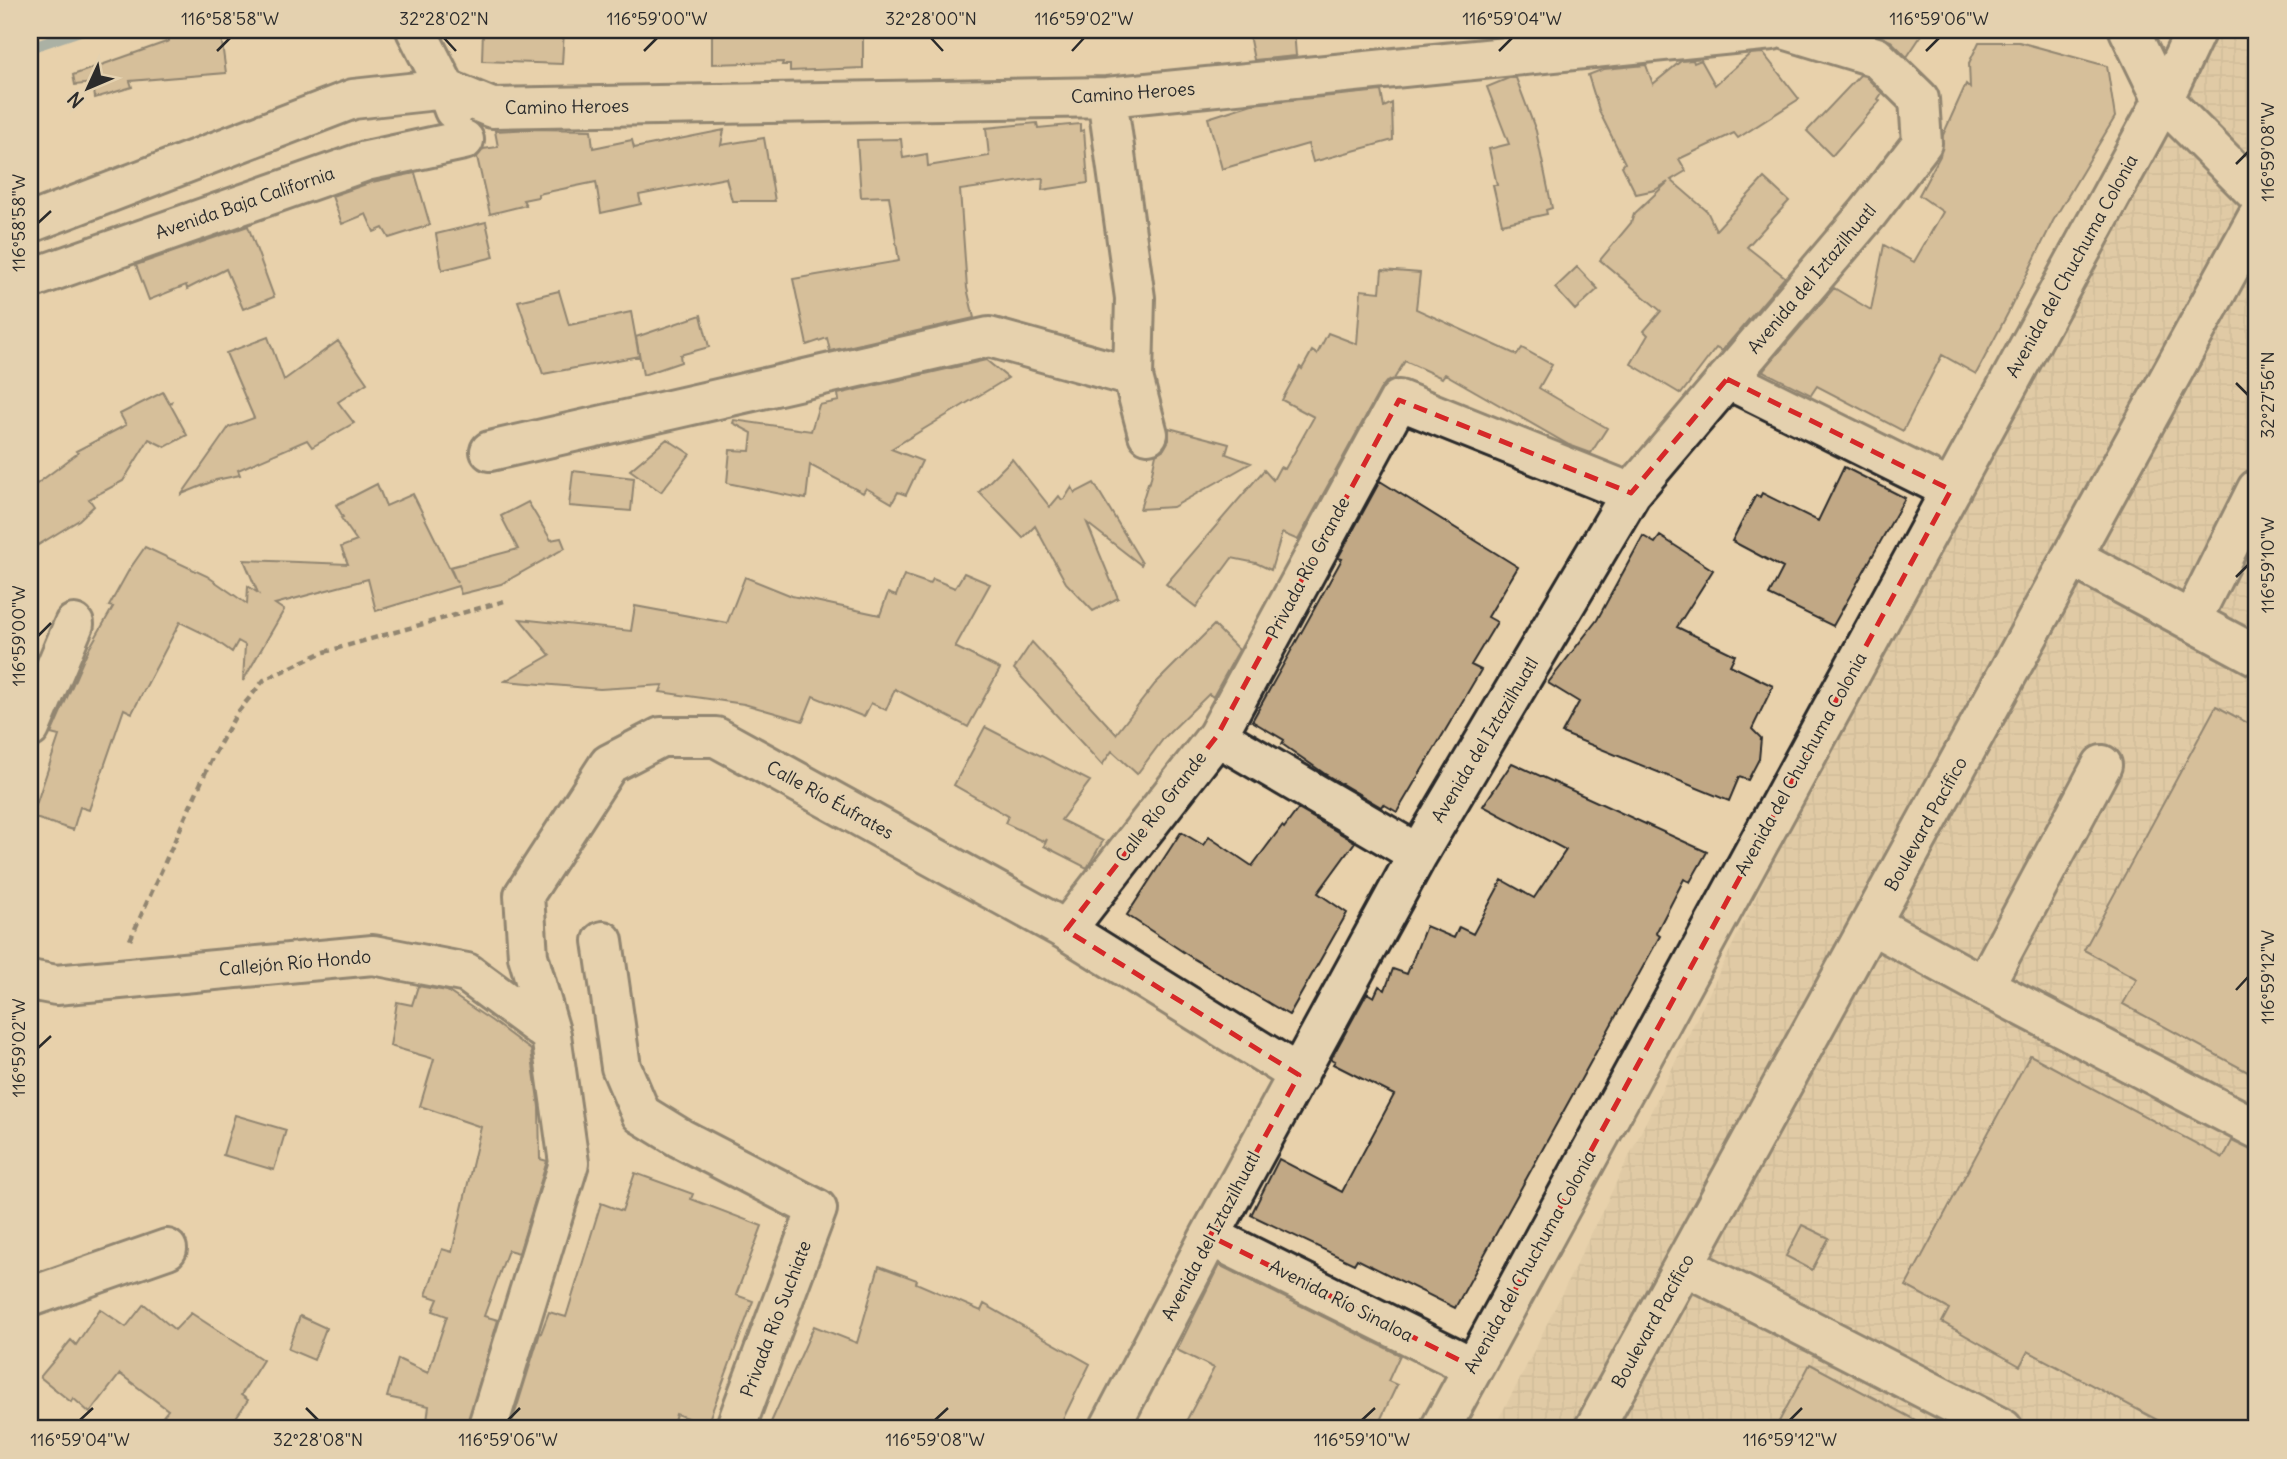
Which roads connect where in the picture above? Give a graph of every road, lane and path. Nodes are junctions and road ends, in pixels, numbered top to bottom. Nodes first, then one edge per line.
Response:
1 (416, 30) edge
2 (1772, 30) edge
3 (1787, 30) edge
4 (2129, 30) edge
5 (2196, 30) edge
6 (446, 89) junction
7 (1107, 97) junction
8 (2163, 100) junction
9 (492, 108) junction
10 (464, 139) junction
11 (2257, 194) edge
12 (2257, 218) edge
13 (30, 223) edge
14 (30, 279) edge
15 (1133, 377) junction
16 (1727, 379) junction
17 (1148, 434) dead end
18 (490, 451) dead end
19 (2257, 489) edge
20 (1951, 490) junction
21 (1631, 493) junction
22 (2072, 557) junction
23 (508, 600) dead end
24 (2191, 621) junction
25 (74, 624) dead end
26 (2257, 656) edge
27 (30, 728) edge
28 (1217, 736) junction
29 (2102, 765) dead end
30 (1418, 854) junction
31 (1871, 924) junction
32 (1066, 930) junction
33 (603, 941) dead end
34 (30, 980) edge
35 (112, 980) junction
36 (1984, 986) junction
37 (551, 1035) junction
38 (1299, 1074) junction
39 (2257, 1129) edge
40 (1210, 1236) junction
41 (167, 1249) dead end
42 (1684, 1265) junction
43 (30, 1297) edge
44 (1473, 1367) junction
45 (487, 1429) edge
46 (735, 1429) edge
47 (1109, 1429) edge
48 (1440, 1429) edge
49 (1594, 1429) edge
50 (2003, 1429) edge

1 - 6 street
2 - 7 street, Camino Heroes
3 - 16 street, Avenida del Iztazilhuatl
4 - 8 street
5 - 8 street, Avenida del Chuchuma Colonia
6 - 9 street, Camino Heroes
6 - 10 street
6 - 13 street
7 - 9 street, Camino Heroes
7 - 15 street
8 - 11 street
8 - 20 street, Avenida del Chuchuma Colonia
9 - 10 street, Camino Heroes
10 - 14 street, Avenida Baja California
12 - 22 street, Boulevard Pacífico
15 - 17 street
15 - 18 street
16 - 20 street
16 - 21 street, Avenida del Iztazilhuatl
19 - 24 street
20 - 44 street, Avenida del Chuchuma Colonia
21 - 28 street, Privada Río Grande
21 - 30 street, Avenida del Iztazilhuatl
22 - 24 street
22 - 31 street, Boulevard Pacífico
23 - 35 path
24 - 26 street
25 - 27 street
28 - 30 street, Calle Río Grande
28 - 32 street, Calle Río Grande
29 - 36 street
30 - 38 street, Avenida del Iztazilhuatl
31 - 36 street
31 - 42 street, Boulevard Pacífico
32 - 37 street, Calle Río Éufrates
32 - 38 street, Calle Río Éufrates
33 - 46 street, Privada Río Suchiate
34 - 35 street, Callejón Río Hondo
35 - 37 street, Callejón Río Hondo
36 - 39 street
37 - 45 street
38 - 40 street, Avenida del Iztazilhuatl
40 - 44 street, Avenida Río Sinaloa
40 - 47 street, Avenida del Iztazilhuatl
41 - 43 street
42 - 49 street, Boulevard Pacífico
42 - 50 street
44 - 48 street, Avenida del Chuchuma Colonia

